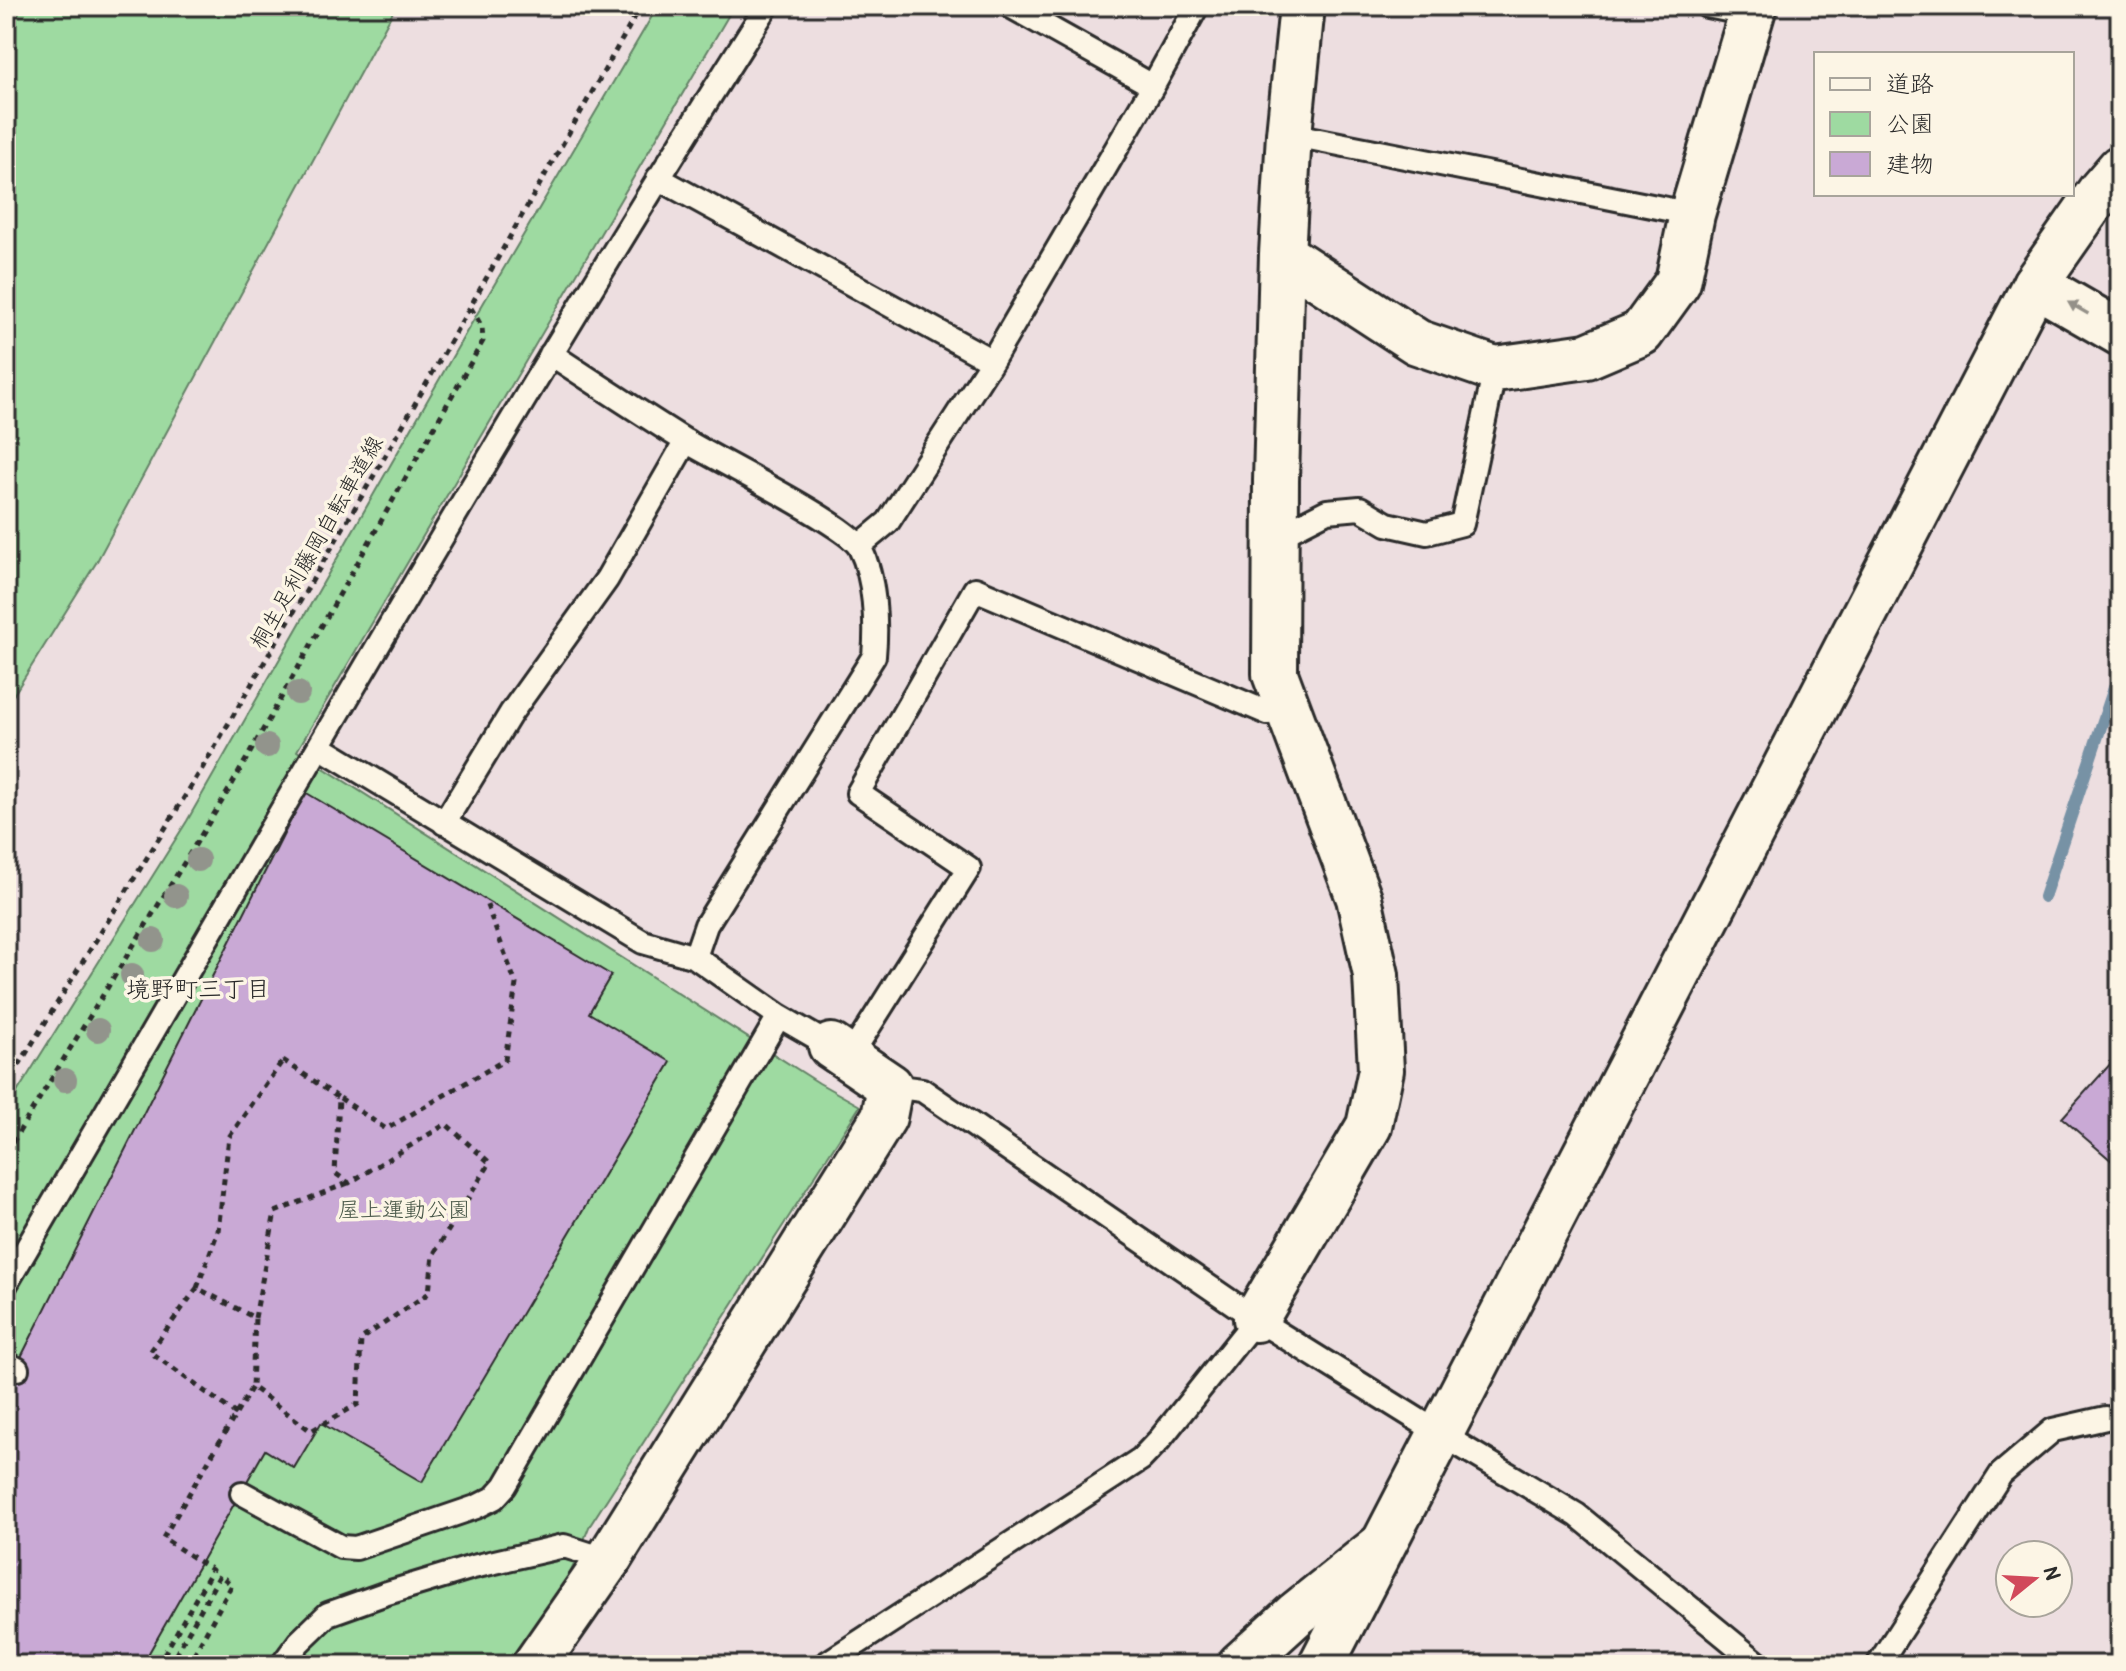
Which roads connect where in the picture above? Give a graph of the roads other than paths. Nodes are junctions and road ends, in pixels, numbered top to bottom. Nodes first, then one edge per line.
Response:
1 (767, 6) edge
2 (1010, 6) edge
3 (1197, 6) edge
4 (1302, 6) edge
5 (1707, 6) edge
6 (1753, 11) edge
7 (1153, 86) junction
8 (1289, 134) junction
9 (2120, 168) edge
10 (658, 178) junction
11 (1692, 214) junction
12 (1282, 254) junction
13 (2035, 284) junction
14 (2120, 333) edge
15 (551, 354) junction
16 (992, 361) junction
17 (1495, 369) junction
18 (686, 441) junction
19 (1276, 537) junction
20 (859, 546) junction
21 (1288, 709) junction
22 (320, 747) junction
23 (444, 823) junction
24 (695, 957) junction
25 (779, 1016) junction
26 (840, 1052) junction
27 (890, 1086) junction
28 (6, 1284) edge
29 (1256, 1319) junction
30 (2106, 1418) dead end
31 (1439, 1433) junction
32 (242, 1493) dead end
33 (1381, 1546) junction
34 (608, 1560) junction
35 (282, 1665) edge
36 (535, 1665) edge
37 (824, 1665) edge
38 (1240, 1665) edge
39 (1321, 1665) edge
40 (1760, 1665) edge
41 (1878, 1665) edge

1 - 10 lane
2 - 7 lane
3 - 7 lane
4 - 8 street
5 - 6 lane
6 - 11 street
7 - 16 lane
8 - 11 lane
8 - 12 street
9 - 13 street
10 - 15 lane
10 - 16 lane
11 - 17 street
12 - 17 street
12 - 19 street
14 -> 13 street
13 - 31 street
15 - 18 lane
15 - 22 lane
16 - 20 lane
17 - 19 lane
18 - 20 lane
18 - 23 lane
19 - 21 street
20 - 24 lane
21 - 26 lane
21 - 29 street
22 - 23 lane
22 - 28 lane
23 - 24 lane
24 - 25 lane
25 - 26 lane
25 - 32 lane
26 - 27 street
27 - 29 lane
27 - 34 street
29 - 31 lane
29 - 37 lane
30 - 41 lane
31 - 33 street
31 - 40 lane
33 - 38 street
33 - 39 street
34 - 35 lane
34 - 36 street

